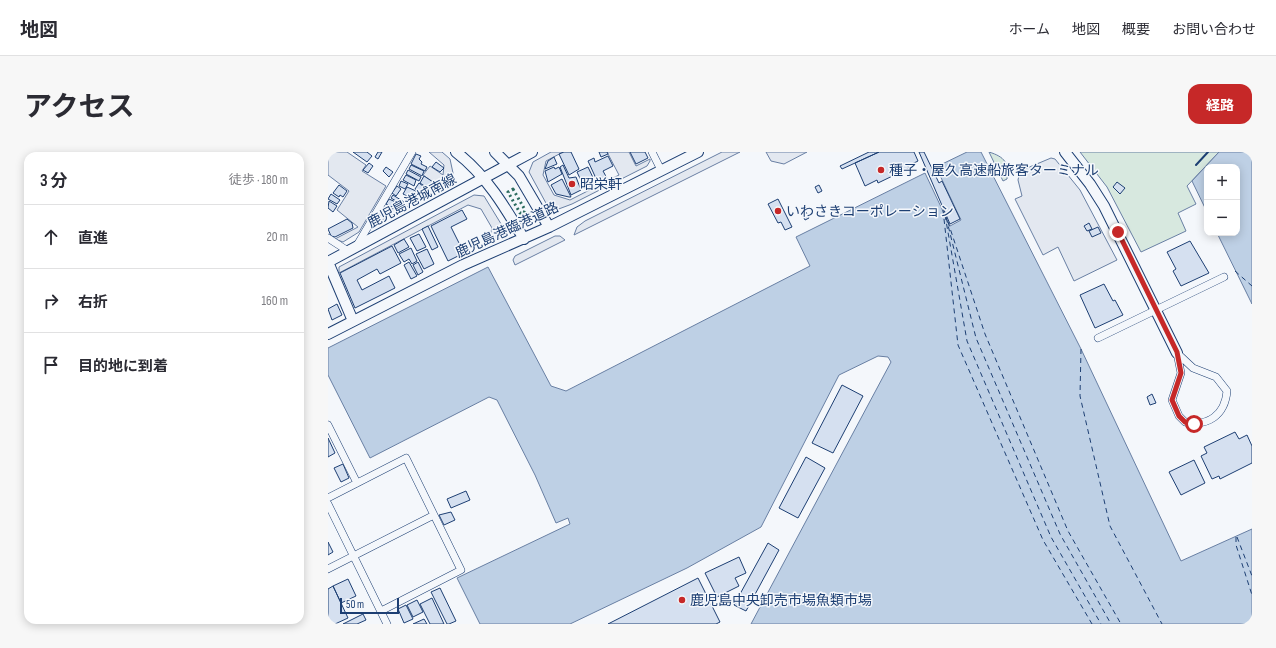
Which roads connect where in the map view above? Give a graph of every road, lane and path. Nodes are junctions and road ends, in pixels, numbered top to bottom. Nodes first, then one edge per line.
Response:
1 (412, 152) edge
2 (456, 152) edge
3 (495, 152) edge
4 (532, 152) edge
5 (652, 152) edge
6 (698, 152) edge
7 (1065, 152) edge
8 (510, 165) junction
9 (661, 170) junction
10 (485, 179) junction
11 (549, 227) junction
12 (328, 238) edge
13 (524, 239) junction
14 (352, 249) junction
15 (328, 262) edge
16 (1224, 277) dead end
17 (1156, 310) junction
18 (353, 321) junction
19 (328, 334) edge
20 (1098, 338) dead end
21 (1177, 352) junction
22 (328, 425) edge
23 (357, 484) junction
24 (328, 498) edge
25 (328, 504) edge
26 (434, 515) junction
27 (354, 557) junction
28 (328, 569) edge
29 (381, 611) junction
30 (386, 622) edge
31 (377, 624) edge

1 - 14 street
2 - 10 street
3 - 8 street
4 - 8 street, 鹿児島港城南線
5 - 9 street
6 - 9 street, 鹿児島港臨港道路
7 - 17 street
8 - 10 street, 鹿児島港城南線
8 - 11 street
9 - 11 street, 鹿児島港臨港道路
10 - 13 street
10 - 14 street, 鹿児島港城南線
11 - 13 street, 鹿児島港臨港道路
12 - 14 street
13 - 18 street, 鹿児島港臨港道路
14 - 15 street, 鹿児島港城南線
15 - 18 street
16 - 17 street
17 - 20 street
17 - 21 street
18 - 19 street, 鹿児島港臨港道路
21 - 21 street
22 - 23 street
23 - 24 street
23 - 26 street
25 - 27 street
26 - 27 street
26 - 29 street
27 - 28 street
27 - 29 street
29 - 30 street
30 - 31 street

